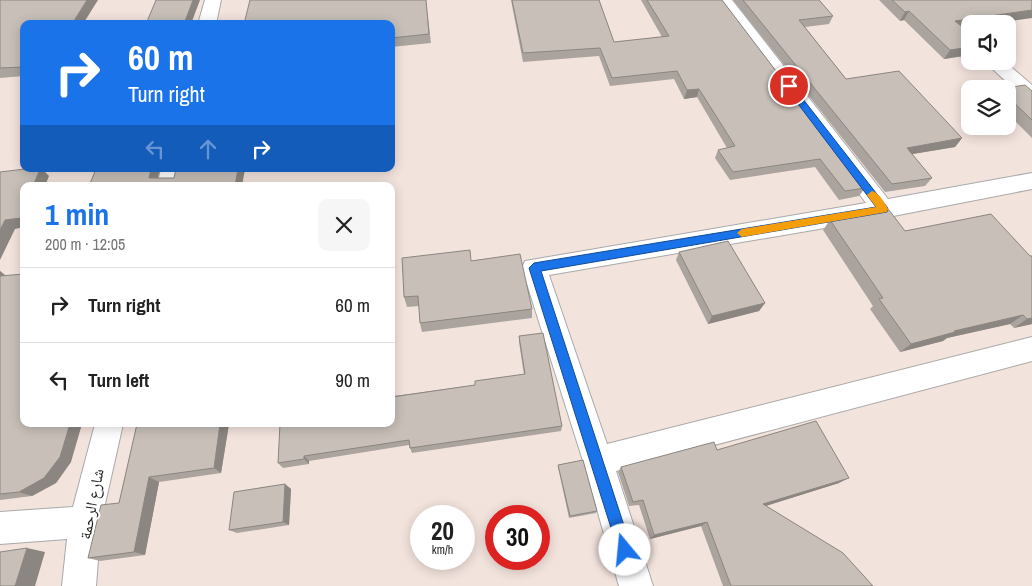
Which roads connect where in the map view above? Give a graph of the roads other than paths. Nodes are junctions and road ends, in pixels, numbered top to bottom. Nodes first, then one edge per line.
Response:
1 (213, 0) edge
2 (723, 0) edge
3 (208, 20) edge
4 (1003, 70) edge
5 (1032, 95) edge
6 (1032, 180) edge
7 (883, 209) junction
8 (1032, 349) edge
9 (108, 427) edge
10 (598, 461) junction
11 (85, 522) junction
12 (0, 528) edge
13 (79, 586) edge
14 (636, 586) edge

1 - 3 street
2 - 7 street
4 - 5 street
6 - 7 street
7 - 10 street
8 - 10 street
9 - 11 street, شارع الرحمة
10 - 14 street
11 - 12 street
11 - 13 street, شارع الرحمة

